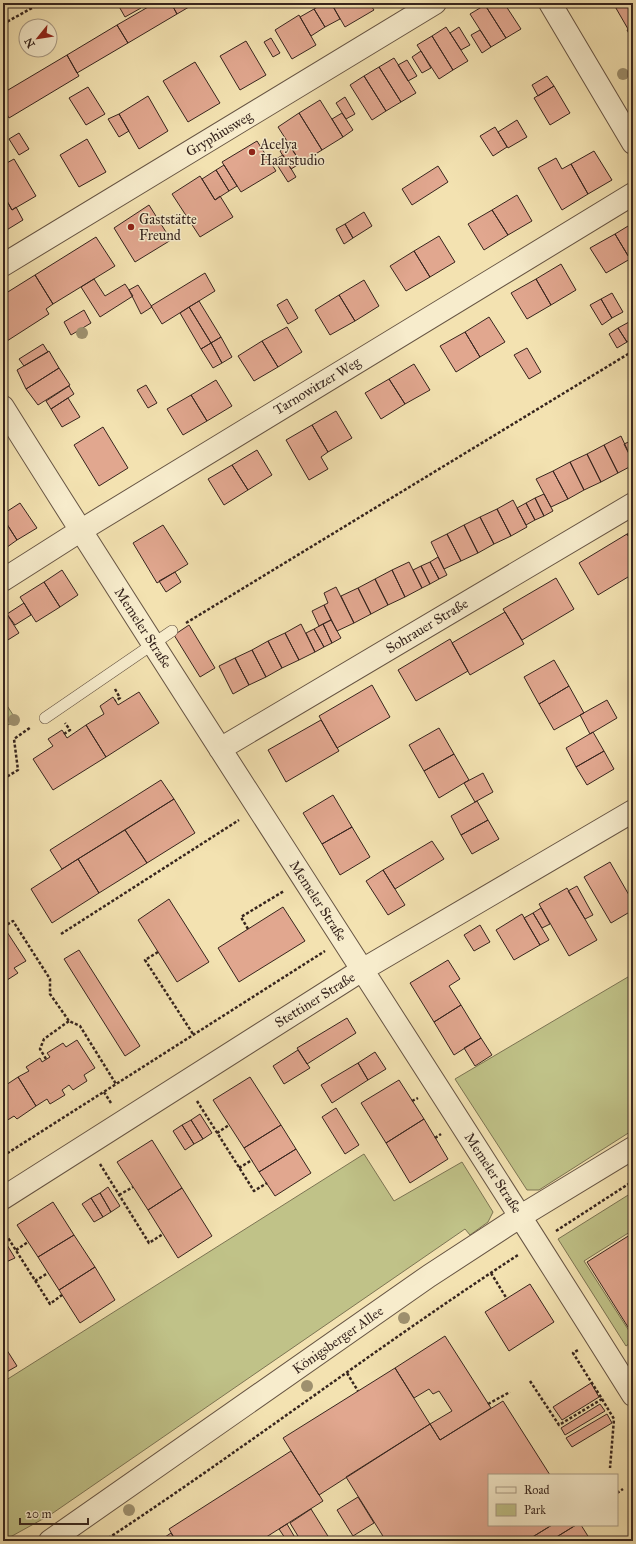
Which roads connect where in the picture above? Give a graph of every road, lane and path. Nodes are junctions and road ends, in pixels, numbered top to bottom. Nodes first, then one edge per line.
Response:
1 (41, 3) edge
2 (435, 3) edge
3 (550, 3) edge
4 (3, 24) edge
5 (633, 143) edge
6 (633, 194) edge
7 (3, 265) edge
8 (633, 351) edge
9 (3, 407) edge
10 (633, 504) edge
11 (80, 531) junction
12 (3, 580) edge
13 (172, 632) joint
14 (153, 644) junction
15 (115, 691) dead end
16 (115, 701) dead end
17 (45, 718) joint
18 (65, 723) dead end
19 (64, 734) dead end
20 (220, 749) junction
21 (3, 780) edge
22 (258, 808) junction
23 (633, 811) edge
24 (304, 879) junction
25 (3, 927) edge
26 (248, 929) dead end
27 (61, 934) dead end
28 (343, 940) junction
29 (158, 952) dead end
30 (362, 970) junction
31 (68, 1021) junction
32 (193, 1034) junction
33 (46, 1059) dead end
34 (185, 1082) junction
35 (116, 1084) junction
36 (229, 1125) dead end
37 (217, 1133) junction
38 (88, 1144) junction
39 (633, 1148) edge
40 (3, 1156) edge
41 (252, 1160) dead end
42 (239, 1168) junction
43 (633, 1181) edge
44 (267, 1183) dead end
45 (133, 1187) dead end
46 (120, 1195) junction
47 (3, 1198) edge
48 (521, 1216) junction
49 (3, 1230) edge
50 (163, 1234) dead end
51 (28, 1242) dead end
52 (537, 1243) junction
53 (16, 1250) junction
54 (48, 1273) dead end
55 (491, 1273) junction
56 (35, 1281) junction
57 (62, 1296) dead end
58 (507, 1298) dead end
59 (573, 1353) dead end
60 (347, 1373) junction
61 (530, 1381) dead end
62 (358, 1390) dead end
63 (510, 1392) dead end
64 (633, 1395) edge
65 (602, 1399) junction
66 (488, 1404) dead end
67 (610, 1468) dead end
68 (623, 1489) dead end
69 (618, 1492) edge
70 (50, 1541) edge
71 (104, 1541) edge

1 - 4 path
2 - 7 street, Gryphiusweg
3 - 5 street
6 - 11 street, Tarnowitzer Weg
8 - 13 path
9 - 11 street, Memeler Straße
10 - 20 street, Sohrauer Straße
11 - 12 street, Tarnowitzer Weg
11 - 14 street, Memeler Straße
13 - 14 lane
14 - 17 lane
14 - 20 street, Memeler Straße
15 - 16 path
17 - 21 path
18 - 19 path
20 - 22 street, Memeler Straße
22 - 24 street, Memeler Straße
22 - 27 path
23 - 30 street, Stettiner Straße
24 - 26 path
24 - 28 street, Memeler Straße
25 - 31 path
28 - 30 street, Memeler Straße
28 - 32 path
29 - 32 path
30 - 34 street, Stettiner Straße
30 - 48 street, Memeler Straße
31 - 33 path
31 - 35 path
32 - 35 path
34 - 37 path
34 - 38 street, Stettiner Straße
35 - 40 path
36 - 37 path
37 - 42 path
38 - 46 path
38 - 47 street, Stettiner Straße
39 - 48 street, Königsberger Allee
41 - 42 path
42 - 44 path
43 - 52 path
45 - 46 path
46 - 50 path
48 - 52 street, Memeler Straße
48 - 70 street, Königsberger Allee
49 - 53 path
51 - 53 path
52 - 55 path
52 - 64 street, Memeler Straße
53 - 56 path
54 - 56 path
55 - 58 path
55 - 60 path
56 - 57 path
59 - 65 path
60 - 62 path
60 - 71 path
61 - 65 path
63 - 66 path
65 - 67 path
68 - 69 path

